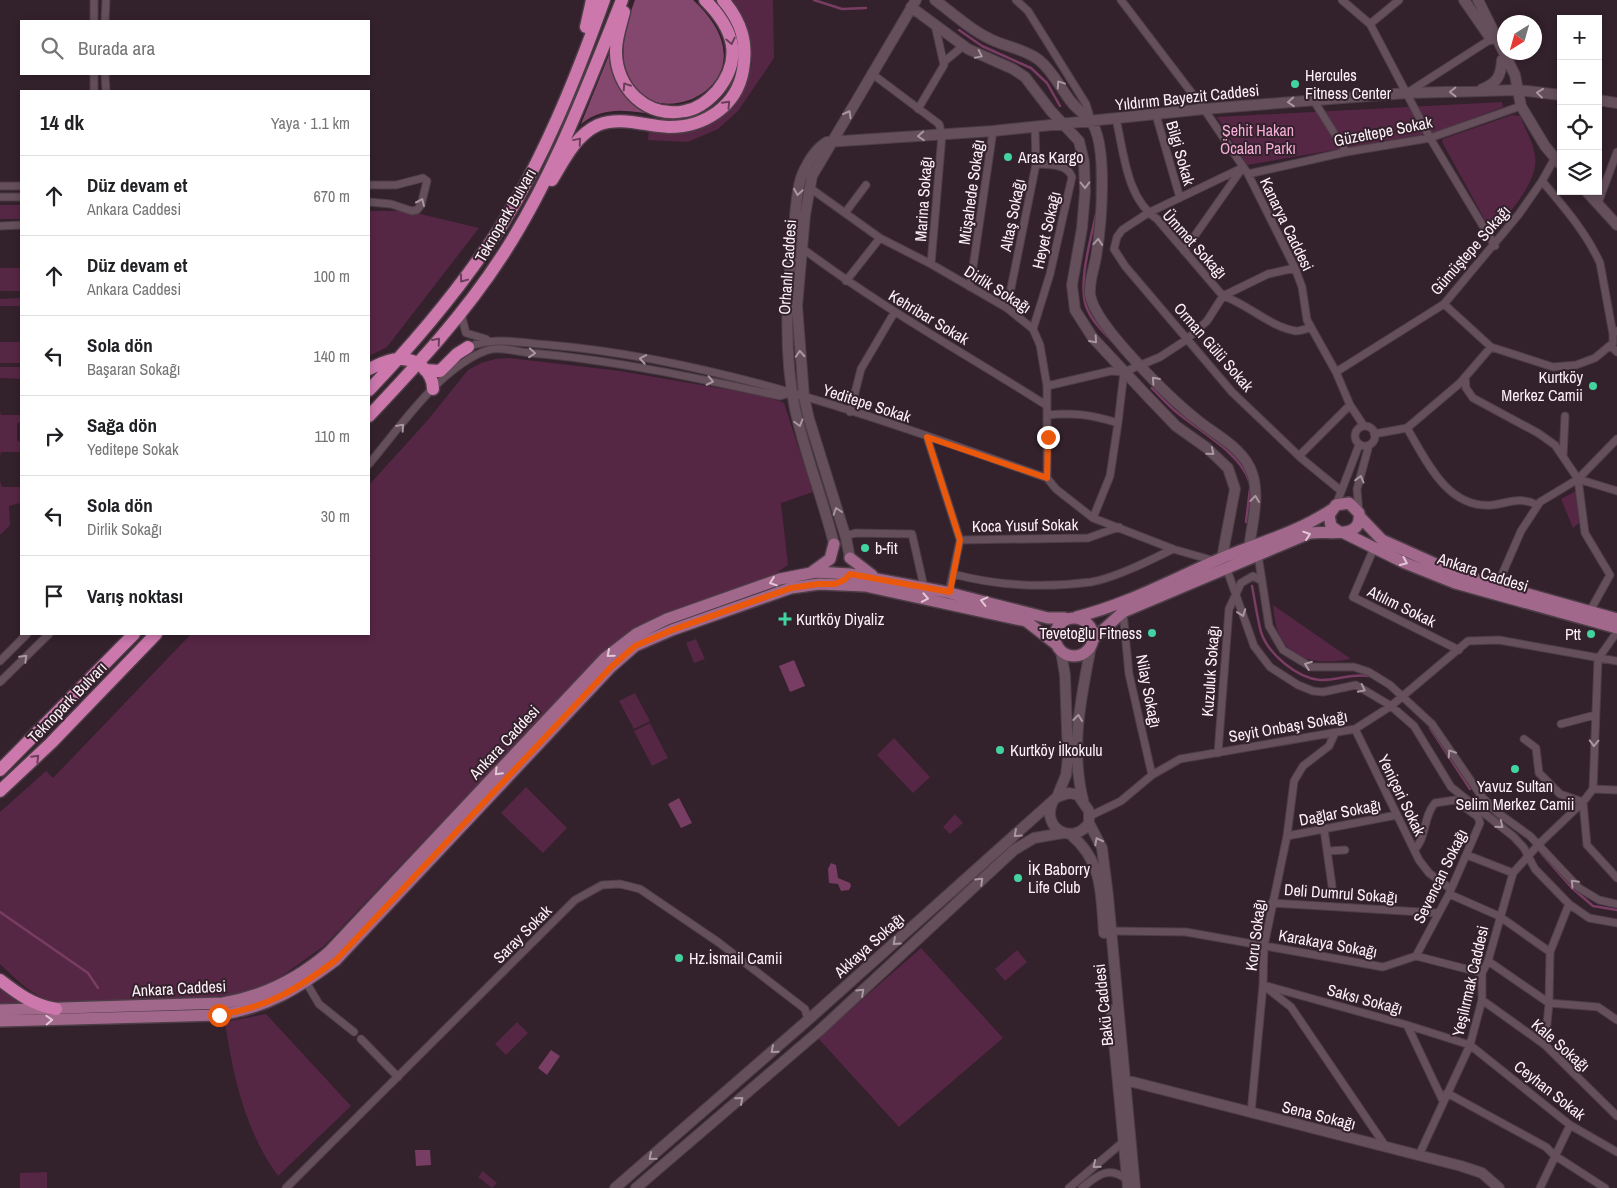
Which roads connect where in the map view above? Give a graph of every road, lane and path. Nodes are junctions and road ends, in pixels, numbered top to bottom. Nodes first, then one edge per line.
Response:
1 (94, 0) edge
2 (106, 0) edge
3 (592, 0) edge
4 (604, 0) edge
5 (622, 0) edge
6 (626, 0) edge
7 (706, 0) edge
8 (723, 0) edge
9 (935, 0) edge
10 (1016, 0) edge
11 (1121, 0) edge
12 (1342, 0) edge
13 (1399, 0) edge
14 (1464, 0) edge
15 (1478, 0) edge
16 (913, 4) edge
17 (94, 20) edge
18 (105, 20) edge
19 (1370, 24) junction
20 (935, 25) junction
21 (1491, 39) junction
22 (962, 46) junction
23 (1497, 50) edge
24 (1502, 60) joint
25 (945, 61) junction
26 (871, 74) junction
27 (94, 75) edge
28 (105, 75) edge
29 (94, 90) edge
30 (106, 90) edge
31 (1519, 90) junction
32 (1475, 91) junction
33 (567, 93) junction
34 (1407, 93) junction
35 (1557, 95) edge
36 (1602, 100) edge
37 (1314, 101) junction
38 (1617, 102) edge
39 (1521, 106) junction
40 (918, 109) junction
41 (1204, 109) junction
42 (1156, 115) junction
43 (1116, 119) junction
44 (1091, 121) junction
45 (1064, 125) junction
46 (1035, 127) junction
47 (993, 131) junction
48 (942, 135) junction
49 (1430, 138) junction
50 (833, 141) junction
51 (817, 148) joint
52 (1346, 152) junction
53 (1617, 152) edge
54 (1557, 160) edge
55 (1557, 162) edge
56 (1036, 164) junction
57 (1245, 171) junction
58 (1542, 181) junction
59 (370, 185) edge
60 (866, 185) dead end
61 (0, 186) edge
62 (20, 186) edge
63 (810, 188) junction
64 (1590, 195) edge
65 (0, 197) edge
66 (20, 197) edge
67 (1180, 198) junction
68 (370, 202) edge
69 (1598, 203) junction
70 (845, 213) junction
71 (1148, 213) junction
72 (20, 225) edge
73 (521, 225) junction
74 (1617, 225) edge
75 (0, 226) edge
76 (880, 238) junction
77 (1495, 246) junction
78 (802, 248) junction
79 (1184, 251) junction
80 (931, 264) junction
81 (1295, 268) junction
82 (846, 280) junction
83 (970, 287) junction
84 (1223, 296) junction
85 (1444, 304) junction
86 (1007, 308) junction
87 (461, 312) junction
88 (894, 313) junction
89 (1311, 327) junction
90 (1033, 329) junction
91 (1615, 333) edge
92 (496, 340) junction
93 (1186, 340) junction
94 (1611, 346) junction
95 (468, 347) joint
96 (1490, 347) junction
97 (580, 348) junction
98 (1617, 352) edge
99 (581, 357) junction
100 (400, 359) junction
101 (1142, 365) junction
102 (680, 366) junction
103 (422, 367) junction
104 (370, 369) edge
105 (1124, 372) junction
106 (1336, 372) junction
107 (678, 374) junction
108 (1465, 377) junction
109 (1047, 386) junction
110 (370, 389) edge
111 (433, 389) junction
112 (793, 393) junction
113 (804, 397) junction
114 (1046, 405) junction
115 (1350, 405) junction
116 (850, 412) junction
117 (370, 415) edge
118 (1047, 415) junction
119 (1565, 416) dead end
120 (1118, 423) junction
121 (1364, 426) junction
122 (1408, 428) junction
123 (1374, 434) junction
124 (927, 437) junction
125 (1617, 439) edge
126 (1359, 445) junction
127 (1369, 445) junction
128 (1299, 456) junction
129 (1563, 457) junction
130 (370, 463) edge
131 (1047, 478) junction
132 (1578, 479) junction
133 (1340, 490) junction
134 (1617, 490) edge
135 (1537, 505) junction
136 (1333, 507) junction
137 (1360, 515) junction
138 (1093, 518) junction
139 (1119, 527) junction
140 (1342, 533) junction
141 (845, 536) junction
142 (960, 540) junction
143 (834, 544) junction
144 (1249, 548) junction
145 (1374, 548) junction
146 (1173, 549) junction
147 (1258, 555) junction
148 (850, 558) junction
149 (1221, 562) junction
150 (808, 574) junction
151 (953, 574) junction
152 (1610, 575) junction
153 (841, 577) junction
154 (1617, 578) edge
155 (878, 579) junction
156 (1262, 581) junction
157 (1497, 586) junction
158 (924, 587) junction
159 (950, 592) junction
160 (1235, 593) junction
161 (1590, 611) junction
162 (1123, 612) junction
163 (1071, 618) junction
164 (1617, 619) edge
165 (1617, 628) edge
166 (1617, 632) edge
167 (26, 635) edge
168 (48, 635) edge
169 (132, 635) edge
170 (155, 635) edge
171 (1092, 643) junction
172 (1059, 648) junction
173 (1459, 650) junction
174 (1598, 659) junction
175 (0, 661) edge
176 (1617, 661) edge
177 (0, 682) edge
178 (1403, 696) junction
179 (1391, 706) junction
180 (1595, 715) junction
181 (1429, 722) junction
182 (1561, 724) dead end
183 (1416, 728) junction
184 (1355, 729) junction
185 (1334, 733) junction
186 (1524, 740) dead end
187 (1218, 753) junction
188 (0, 770) edge
189 (1152, 775) junction
190 (1592, 789) junction
191 (1617, 790) edge
192 (0, 791) edge
193 (1055, 799) junction
194 (1083, 801) junction
195 (1583, 802) junction
196 (1397, 815) junction
197 (1090, 820) junction
198 (1324, 829) junction
199 (1066, 834) junction
200 (1287, 836) junction
201 (1538, 844) junction
202 (1346, 850) dead end
203 (1414, 850) junction
204 (1327, 851) junction
205 (1467, 855) junction
206 (1528, 856) junction
207 (1512, 873) junction
208 (1617, 878) edge
209 (1332, 886) dead end
210 (1450, 892) junction
211 (1272, 902) junction
212 (1568, 904) junction
213 (1617, 904) edge
214 (1438, 913) junction
215 (1499, 916) junction
216 (1617, 923) edge
217 (1111, 932) junction
218 (1264, 946) junction
219 (1550, 952) junction
220 (1416, 956) junction
221 (1488, 961) junction
222 (1482, 973) junction
223 (0, 980) edge
224 (306, 982) junction
225 (1263, 985) junction
226 (1482, 1000) junction
227 (1549, 1003) junction
228 (56, 1009) junction
229 (0, 1010) edge
230 (808, 1020) junction
231 (1617, 1020) edge
232 (0, 1021) edge
233 (1407, 1025) junction
234 (819, 1031) junction
235 (354, 1032) dead end
236 (361, 1039) dead end
237 (1470, 1044) junction
238 (1544, 1046) junction
239 (398, 1077) junction
240 (1125, 1080) junction
241 (1447, 1093) junction
242 (1443, 1101) junction
243 (1617, 1104) edge
244 (1611, 1110) junction
245 (705, 1111) junction
246 (1250, 1112) junction
247 (1617, 1116) edge
248 (714, 1121) junction
249 (1570, 1125) junction
250 (1123, 1142) junction
251 (1386, 1147) junction
252 (1617, 1152) edge
253 (1419, 1155) junction
254 (1554, 1155) junction
255 (1127, 1184) edge
256 (286, 1188) edge
257 (616, 1188) edge
258 (636, 1188) edge
259 (1069, 1188) edge
260 (1082, 1188) edge
261 (1135, 1188) edge
262 (1499, 1188) edge
263 (1540, 1188) edge
264 (1604, 1188) edge

1 - 17 street
2 - 18 street
3 - 33 highway
4 - 33 highway, Teknopark Bulvarı
5 - 73 highway, Teknopark Bulvarı
7 -> 6 highway
73 -> 8 highway
44 -> 9 street
10 - 44 street
11 - 41 street, Kanarya Caddesi
12 - 19 street
13 - 19 street
14 - 21 street
15 - 31 street
16 - 20 street
16 - 26 street, Orhanlı Caddesi
19 - 34 street
20 - 22 street
20 - 25 street
21 - 23 street
21 - 34 street
22 - 25 street
22 -> 45 street
24 - 31 street
24 - 32 street
25 - 40 street
26 - 40 street
50 -> 26 street, Orhanlı Caddesi
27 - 29 street
28 - 30 street
31 - 32 street, Yıldırım Bayezit Caddesi
35 -> 31 street, Yıldırım Bayezit Caddesi
31 - 39 street
32 -> 34 street, Yıldırım Bayezit Caddesi
33 -> 100 highway, Teknopark Bulvarı
34 - 37 street, Yıldırım Bayezit Caddesi
34 - 49 street
36 - 38 street
37 -> 41 street, Yıldırım Bayezit Caddesi
37 - 52 street
39 - 49 street, Güzeltepe Sokak
39 - 54 street
40 - 48 street
41 - 42 street, Yıldırım Bayezit Caddesi
41 - 57 street, Kanarya Caddesi
42 - 43 street, Yıldırım Bayezit Caddesi
42 - 67 street, Bilgi Sokak
43 - 44 street, Yıldırım Bayezit Caddesi
43 - 71 street, Ümmet Sokağı
44 - 45 street, Yıldırım Bayezit Caddesi
101 -> 44 street
45 - 46 street, Yıldırım Bayezit Caddesi
45 -> 105 street
46 - 47 street, Yıldırım Bayezit Caddesi
46 - 56 street, Altaş Sokağı
47 - 48 street, Yıldırım Bayezit Caddesi
47 - 83 street, Müşahede Sokağı
48 -> 50 street, Yıldırım Bayezit Caddesi
48 - 80 street, Marina Sokağı
49 - 52 street, Güzeltepe Sokak
49 - 77 street
50 - 51 street, Yıldırım Bayezit Caddesi
50 - 63 street, Orhanlı Caddesi
51 -> 112 street, Orhanlı Caddesi
52 - 57 street, Güzeltepe Sokak
53 - 69 street
55 - 58 street, Gümüştepe Sokağı
56 - 86 street, Altaş Sokağı
56 - 90 street, Heyet Sokağı
57 - 67 street, Güzeltepe Sokak
57 - 79 street
57 - 81 street, Kanarya Caddesi
58 - 77 street, Gümüştepe Sokağı
58 - 91 street
68 -> 59 street
60 - 70 street
61 - 62 street
63 - 70 street, Dirlik Sokağı
63 - 78 street, Orhanlı Caddesi
64 - 69 street
65 - 66 street
67 - 71 street, Güzeltepe Sokak
69 - 74 street
70 - 76 street, Dirlik Sokağı
71 - 79 street, Ümmet Sokağı
71 - 93 street, Orman Gülü Sokak
72 - 75 street
73 - 87 highway, Teknopark Bulvarı
76 - 80 street, Dirlik Sokağı
76 - 82 street
77 - 85 street, Gümüştepe Sokağı
78 - 82 street, Kehribar Sokak
113 -> 78 street, Orhanlı Caddesi
79 - 84 street, Ümmet Sokağı
80 - 83 street, Dirlik Sokağı
81 - 84 street
81 - 89 street, Kanarya Caddesi
82 - 88 street, Kehribar Sokak
83 - 86 street, Dirlik Sokağı
84 - 89 street, Ümmet Sokağı
84 - 93 street
85 - 96 street
85 - 106 street, Gümüştepe Sokağı
86 - 90 street, Dirlik Sokağı
87 - 92 street
103 -> 87 highway, Teknopark Bulvarı
88 - 114 street, Kehribar Sokak
88 - 116 street
89 - 106 street, Kanarya Caddesi
90 - 109 street, Dirlik Sokağı
91 - 94 street
92 - 95 street
92 - 97 street
93 - 101 street
93 - 128 street, Orman Gülü Sokak
94 - 96 street
94 - 98 street
95 - 103 highway
96 - 108 street
97 - 99 street
102 -> 97 street
99 - 107 street
111 -> 99 street
100 - 103 highway
100 - 104 highway
100 - 110 highway, Teknopark Bulvarı
101 - 105 street
144 -> 101 street
102 - 107 street
102 - 112 street
103 - 111 highway
103 - 117 highway, Teknopark Bulvarı
105 - 109 street
105 - 120 street
105 -> 149 street
106 - 115 street, Kanarya Caddesi
107 -> 112 street
108 - 122 street
108 - 129 street
109 - 114 street, Dirlik Sokağı
130 -> 111 street
112 - 113 street, Yeditepe Sokak
112 -> 143 street, Orhanlı Caddesi
113 - 116 street, Yeditepe Sokak
141 -> 113 street, Orhanlı Caddesi
114 - 118 street, Dirlik Sokağı
115 - 121 street, Kanarya Caddesi
115 - 128 street
116 - 124 street, Yeditepe Sokak
118 - 120 street
118 - 131 street, Dirlik Sokağı
119 - 129 street
120 - 138 street
121 - 123 street
121 - 126 street
122 - 123 street
122 - 135 street
123 - 127 street
124 - 131 street, Yeditepe Sokak
124 - 142 street
125 - 132 street
126 - 127 street
126 - 133 street
137 -> 127 street
128 - 133 street, Orman Gülü Sokak
129 - 132 street
131 - 138 street
132 - 134 street
132 - 135 street
132 - 152 street
133 - 136 street
135 - 157 street
136 - 137 main road
136 - 140 main road
136 - 144 main road, Ankara Caddesi
137 - 140 main road
137 - 157 main road, Ankara Caddesi
138 - 139 street
139 - 142 street, Koca Yusuf Sokak
139 - 146 street
140 - 145 main road, Ankara Caddesi
147 -> 140 main road, Ankara Caddesi
141 - 148 street, Orhanlı Caddesi
141 - 158 street
142 - 151 street
143 - 150 main road
143 - 153 main road
144 - 149 main road, Ankara Caddesi
145 -> 165 main road, Ankara Caddesi
145 - 173 street, Atılım Sokak
146 - 149 street
146 - 151 street
147 - 149 main road, Ankara Caddesi
147 - 156 street
148 - 153 main road
148 - 155 main road
149 - 160 street
149 - 162 main road, Ankara Caddesi
149 - 163 main road, Ankara Caddesi
150 - 153 main road, Ankara Caddesi
150 -> 228 main road, Ankara Caddesi
151 - 159 street
152 - 154 street
152 - 161 street
153 - 155 main road, Ankara Caddesi
153 -> 172 main road, Ankara Caddesi
153 - 224 main road, Ankara Caddesi
155 - 158 main road, Ankara Caddesi
156 - 160 street
178 -> 156 street
157 - 161 main road, Ankara Caddesi
158 - 159 main road, Ankara Caddesi
163 -> 159 main road, Ankara Caddesi
160 -> 179 street
160 - 187 street, Kuzuluk Sokağı
161 - 164 main road, Ankara Caddesi
162 - 171 main road, Ankara Caddesi
162 - 189 street, Nilay Sokağı
163 - 171 main road
163 - 172 main road
166 - 174 street
167 - 175 street
177 -> 168 street
169 - 188 highway, Teknopark Bulvarı
192 -> 170 highway, Teknopark Bulvarı
171 - 172 main road
194 -> 171 street, Bakü Caddesi
172 - 193 street, Bakü Caddesi
173 - 174 street, Seyit Onbaşı Sokağı
173 - 178 street, Seyit Onbaşı Sokağı
174 - 176 street, Seyit Onbaşı Sokağı
174 - 180 street
178 - 179 street, Seyit Onbaşı Sokağı
178 - 181 street
179 - 183 street
179 - 184 street, Seyit Onbaşı Sokağı
180 - 182 street
180 -> 190 street
181 - 183 street
201 -> 181 street
183 -> 206 street
184 - 185 street, Seyit Onbaşı Sokağı
184 - 196 street, Yeniçeri Sokak
185 - 187 street, Seyit Onbaşı Sokağı
185 - 200 street, Koru Sokağı
186 - 195 street
187 - 189 street, Seyit Onbaşı Sokağı
189 - 197 street, Seyit Onbaşı Sokağı
190 - 191 street
190 - 195 street, Yeşilırmak Caddesi
193 - 194 street
193 - 199 street, Bakü Caddesi
193 -> 230 street, Akkaya Sokağı
194 - 197 street, Bakü Caddesi
195 - 201 street, Yeşilırmak Caddesi
195 - 208 street
196 - 198 street, Dağlar Sokağı
196 - 203 street, Yeniçeri Sokak
197 - 199 street
217 -> 197 street, Bakü Caddesi
198 - 200 street, Dağlar Sokağı
198 - 204 street
234 -> 199 street, Akkaya Sokağı
199 - 250 street, Bakü Caddesi
200 - 211 street, Koru Sokağı
201 - 206 street, Yeşilırmak Caddesi
213 -> 201 street
202 - 204 street
203 - 205 street, Sevencan Sokağı
203 - 210 street, Yeniçeri Sokak
204 - 209 street
205 - 207 street
205 - 210 street, Sevencan Sokağı
206 - 207 street, Yeşilırmak Caddesi
206 - 212 street
207 - 215 street, Yeşilırmak Caddesi
210 - 214 street, Sevencan Sokağı
210 - 215 street, Yeniçeri Sokak
211 - 214 street, Deli Dumrul Sokağı
211 - 218 street, Koru Sokağı
212 - 216 street
212 - 219 street
214 - 220 street, Sevencan Sokağı
215 - 219 street, Yeniçeri Sokak
215 - 221 street, Yeşilırmak Caddesi
217 - 218 street, Karakaya Sokağı
217 - 240 street, Bakü Caddesi
218 - 220 street, Karakaya Sokağı
218 - 225 street, Koru Sokağı
219 - 227 street
220 - 222 street
221 - 222 street, Yeşilırmak Caddesi
221 - 227 street
222 - 226 street, Yeşilırmak Caddesi
223 - 228 highway
232 -> 224 main road, Ankara Caddesi
224 - 235 street
225 - 233 street, Saksı Sokağı
225 - 246 street
225 - 251 street, Koru Sokağı
226 - 237 street, Yeşilırmak Caddesi
226 - 238 street, Kale Sokağı
227 - 231 street
227 - 238 street
228 - 229 main road, Ankara Caddesi
230 - 234 street
230 - 239 street, Saray Sokak
230 -> 245 street, Akkaya Sokağı
233 - 237 street
233 - 242 street, Saksı Sokağı
248 -> 234 street, Akkaya Sokağı
236 - 239 street
237 - 241 street, Yeşilırmak Caddesi
237 - 249 street, Ceyhan Sokak
238 - 244 street, Kale Sokağı
239 - 256 street, Saray Sokak
240 - 246 street, Sena Sokağı
240 - 261 street, Bakü Caddesi
241 - 242 street, Yeşilırmak Caddesi
241 - 254 street
242 - 253 street, Yeşilırmak Caddesi
243 - 244 street
244 - 247 street, Kale Sokağı
245 - 248 street
245 -> 257 street, Akkaya Sokağı
246 - 251 street, Sena Sokağı
248 - 258 street, Akkaya Sokağı
249 - 252 street, Ceyhan Sokak
249 - 254 street
250 - 255 street, Bakü Caddesi
250 -> 259 street
251 - 253 street, Sena Sokağı
253 - 262 street, Sena Sokağı
254 - 263 street
254 - 264 street
255 - 260 street

